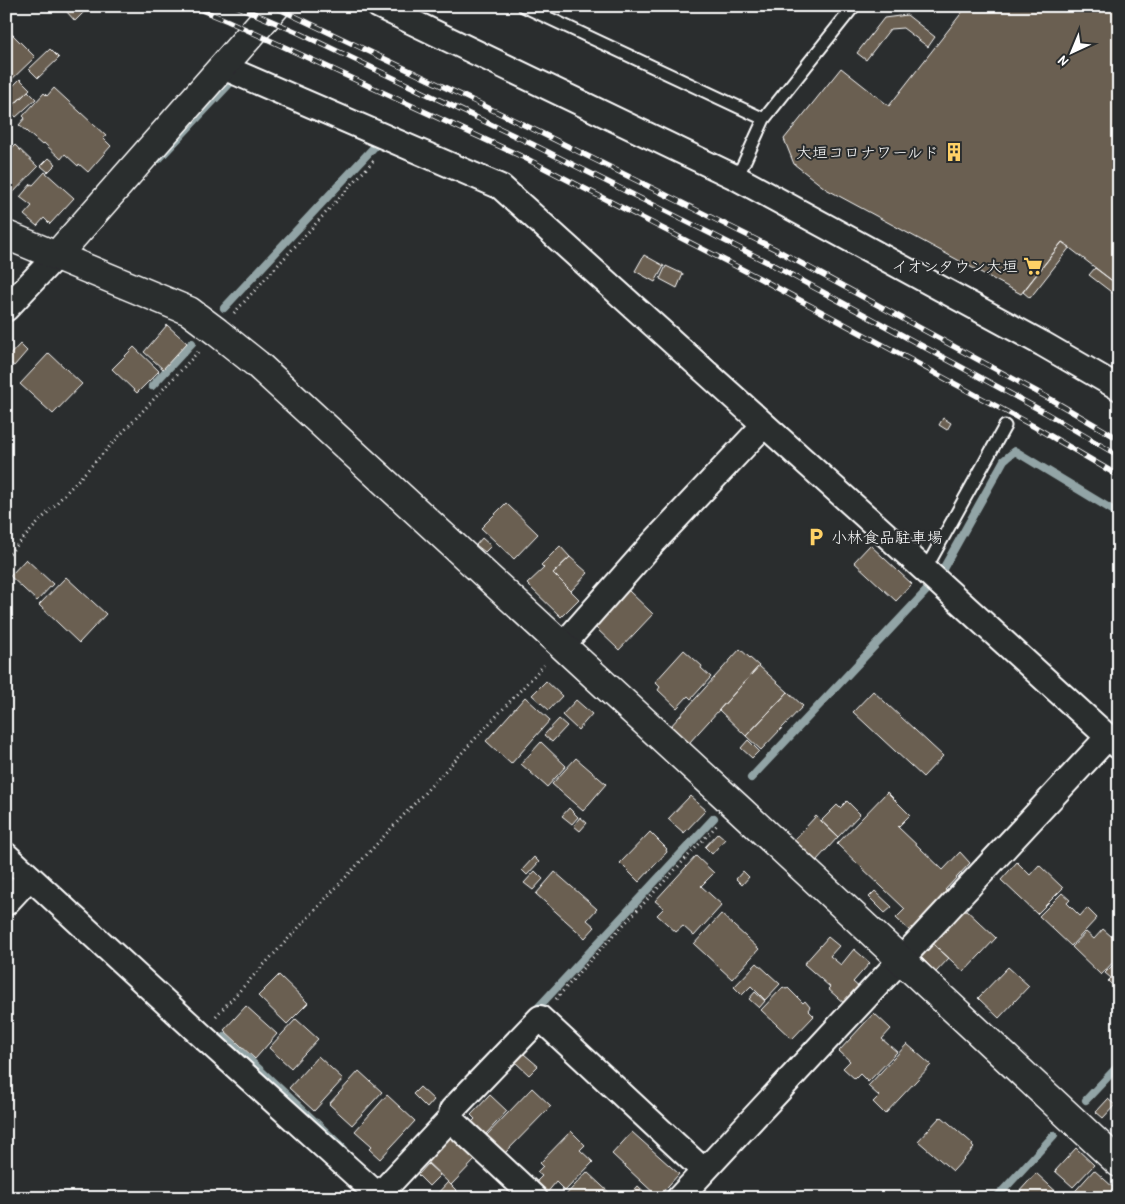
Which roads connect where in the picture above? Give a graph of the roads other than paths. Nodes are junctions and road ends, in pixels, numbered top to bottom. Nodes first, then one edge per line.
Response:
1 (276, 6) edge
2 (379, 6) edge
3 (524, 6) edge
4 (854, 6) edge
5 (223, 67) junction
6 (764, 119) junction
7 (737, 178) junction
8 (6, 235) edge
9 (56, 256) junction
10 (6, 309) edge
11 (1119, 388) edge
12 (764, 425) junction
13 (1004, 426) dead end
14 (925, 570) junction
15 (562, 646) junction
16 (1114, 742) edge
17 (6, 855) edge
18 (30, 877) junction
19 (6, 903) edge
20 (901, 960) junction
21 (450, 1119) junction
22 (1119, 1163) edge
23 (704, 1170) junction
24 (372, 1195) edge
25 (535, 1198) edge
26 (679, 1198) edge

1 - 5 street
2 - 7 street
3 - 6 lane
4 - 6 lane
5 - 9 street
5 - 12 street
6 - 7 lane
7 - 11 street
8 - 9 street
9 - 10 street
9 - 15 street
12 - 14 street
12 - 15 street
13 - 14 lane
14 - 16 street
15 - 20 street
16 - 20 street
17 - 18 street
18 - 19 street
18 - 24 street
20 - 22 street
20 - 23 street
21 - 23 street
21 - 24 street
21 - 25 street
23 - 26 street

